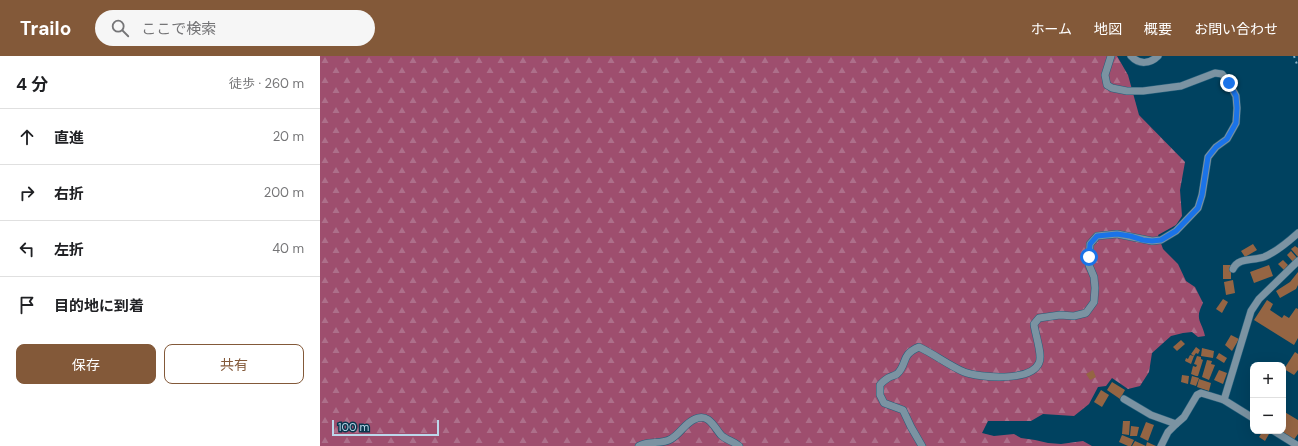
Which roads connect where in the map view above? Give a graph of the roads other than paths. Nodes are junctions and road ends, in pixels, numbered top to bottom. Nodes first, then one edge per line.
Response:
1 (1111, 56) edge
2 (1131, 56) edge
3 (1158, 56) edge
4 (1298, 233) edge
5 (1298, 260) edge
6 (1233, 269) dead end
7 (1124, 399) dead end
8 (1224, 400) junction
9 (1250, 416) edge
10 (1176, 424) junction
11 (1279, 434) edge
12 (639, 446) edge
13 (739, 446) edge
14 (922, 446) edge
15 (1162, 446) edge
16 (1298, 446) edge

1 - 14 street
2 - 3 street
4 - 6 street
5 - 8 street
7 - 10 street
8 - 9 street
8 - 10 street
10 - 15 street
11 - 16 street
12 - 13 street

